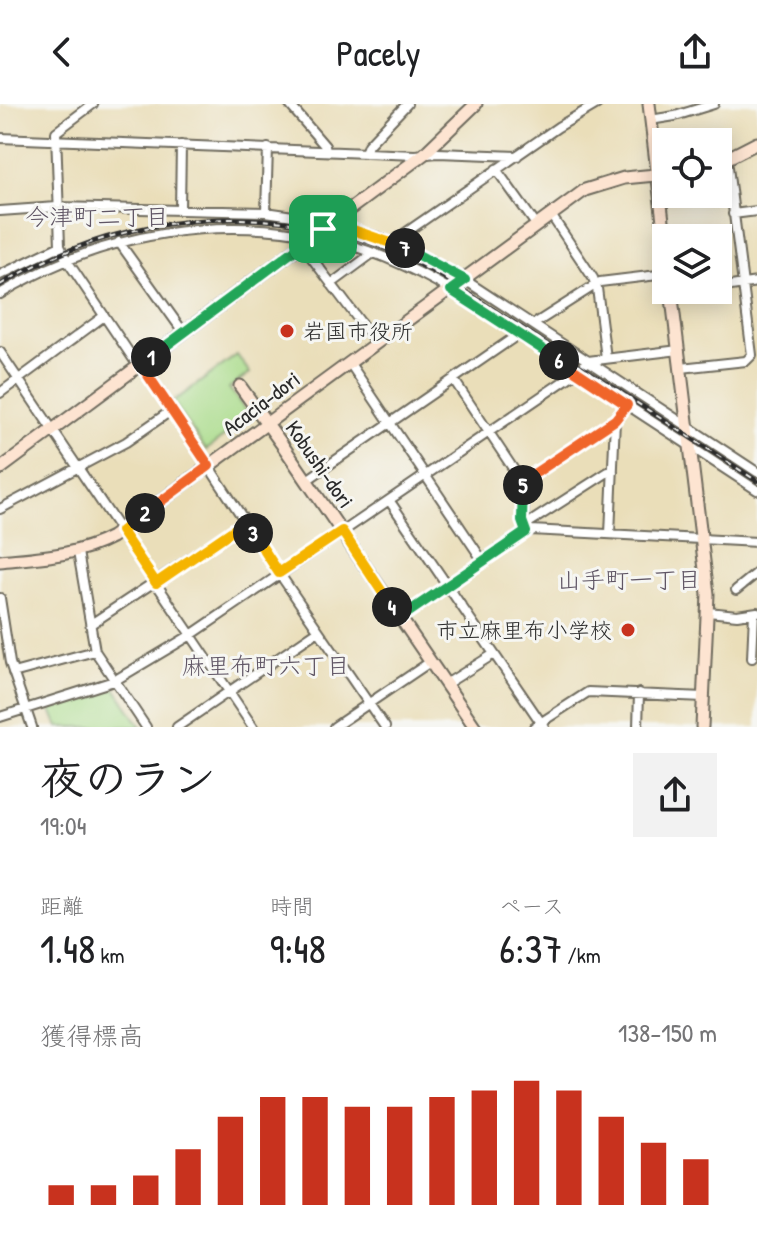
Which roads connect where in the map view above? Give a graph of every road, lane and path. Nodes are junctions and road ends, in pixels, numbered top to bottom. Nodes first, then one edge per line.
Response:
1 (93, 104) edge
2 (289, 104) edge
3 (407, 104) edge
4 (476, 104) edge
5 (597, 104) edge
6 (649, 104) edge
7 (714, 104) edge
8 (650, 120) junction
9 (652, 130) edge
10 (0, 138) edge
11 (56, 139) junction
12 (757, 143) edge
13 (181, 145) junction
14 (268, 148) junction
15 (326, 151) junction
16 (365, 153) junction
17 (424, 154) junction
18 (517, 156) junction
19 (732, 156) edge
20 (496, 169) junction
21 (652, 176) edge
22 (732, 205) edge
23 (57, 207) junction
24 (180, 209) junction
25 (0, 211) edge
26 (757, 211) edge
27 (266, 212) junction
28 (733, 214) junction
29 (551, 215) junction
30 (333, 223) junction
31 (537, 226) junction
32 (315, 236) junction
33 (119, 242) junction
34 (394, 243) junction
35 (302, 245) junction
36 (60, 246) junction
37 (373, 253) junction
38 (66, 259) junction
39 (0, 275) edge
40 (652, 276) edge
41 (465, 280) junction
42 (757, 282) edge
43 (331, 284) junction
44 (595, 284) junction
45 (742, 285) junction
46 (732, 286) edge
47 (451, 290) junction
48 (0, 294) edge
49 (673, 304) edge
50 (104, 316) junction
51 (534, 324) junction
52 (184, 333) junction
53 (519, 334) junction
54 (376, 343) junction
55 (679, 350) junction
56 (0, 352) edge
57 (754, 354) edge
58 (606, 358) junction
59 (588, 361) junction
60 (349, 362) junction
61 (141, 365) junction
62 (681, 368) junction
63 (577, 372) junction
64 (19, 379) junction
65 (454, 380) junction
66 (240, 386) dead end
67 (0, 393) edge
68 (627, 405) junction
69 (172, 410) junction
70 (615, 420) junction
71 (267, 423) junction
72 (390, 423) junction
73 (689, 426) junction
74 (53, 429) junction
75 (488, 432) junction
76 (691, 446) junction
77 (209, 466) junction
78 (79, 468) junction
79 (0, 469) edge
80 (613, 472) junction
81 (757, 472) edge
82 (425, 475) junction
83 (307, 480) junction
84 (522, 482) junction
85 (757, 490) edge
86 (389, 500) junction
87 (0, 509) edge
88 (245, 522) junction
89 (525, 529) junction
90 (121, 531) junction
91 (342, 531) junction
92 (610, 534) junction
93 (701, 540) junction
94 (757, 542) edge
95 (78, 552) junction
96 (0, 561) edge
97 (483, 561) junction
98 (279, 573) junction
99 (757, 573) edge
100 (156, 583) junction
101 (447, 587) junction
102 (736, 590) dead end
103 (0, 598) edge
104 (708, 612) junction
105 (755, 612) edge
106 (400, 618) junction
107 (1, 621) edge
108 (91, 624) junction
109 (318, 631) junction
110 (191, 635) junction
111 (95, 651) junction
112 (494, 654) junction
113 (752, 658) dead end
114 (430, 662) junction
115 (13, 673) junction
116 (114, 681) junction
117 (446, 684) junction
118 (229, 692) junction
119 (639, 693) junction
120 (704, 697) junction
121 (369, 703) junction
122 (24, 709) junction
123 (0, 717) edge
124 (540, 725) edge
125 (32, 727) edge
126 (146, 727) edge
127 (177, 727) edge
128 (253, 727) edge
129 (334, 727) edge
130 (385, 727) edge
131 (475, 727) edge
132 (638, 727) edge
133 (702, 727) edge

1 - 11 street
2 - 15 street
3 - 16 street
4 - 17 street
5 - 18 street
6 - 8 street
7 - 8 street
8 - 9 street
10 - 11 street
11 - 13 street
11 - 23 street
12 - 19 street
13 - 14 street
13 - 24 street
14 - 15 street
14 - 27 street
15 - 16 street
16 - 17 street
17 - 18 street
17 - 30 street
18 - 20 street
20 - 31 street
20 - 34 street
21 - 29 street, Acacia-dori
22 - 28 street
23 - 24 street
23 - 25 street
23 - 36 street
24 - 27 street
26 - 28 street
27 - 30 street
28 - 45 street
29 - 31 street, Acacia-dori
29 - 44 street
30 - 32 street
30 - 34 street
31 - 41 street, Acacia-dori
32 - 33 street
32 - 35 street
32 - 37 street
33 - 38 street
33 - 52 street
34 - 41 street
35 - 43 street
35 - 52 street
36 - 38 street
36 - 39 street
37 - 43 street
37 - 47 street
38 - 48 street
38 - 50 street
40 - 44 street
41 - 47 street, Acacia-dori
41 - 51 street
42 - 45 street
43 - 54 street
44 - 51 street
44 - 58 street
45 - 46 street
45 - 57 street
47 - 53 street
47 - 54 street, Acacia-dori
49 - 55 street
50 - 61 street
50 - 64 street
51 - 59 street
52 - 61 street
53 - 63 street
53 - 65 street
54 - 60 street, Acacia-dori
55 - 58 street
55 - 62 street
56 - 64 street
57 - 62 street
58 - 59 street
59 - 63 street
59 - 73 street
60 - 71 street, Acacia-dori
60 - 72 street
61 - 69 street
61 - 74 street
62 - 73 street
63 - 68 street
63 - 75 street
64 - 67 street
64 - 74 street
65 - 72 street
65 - 75 street
66 - 71 street, Kobushi-dori
68 - 70 street
68 - 76 street
69 - 77 street
69 - 78 street
70 - 80 street
70 - 84 street
71 - 77 street, Acacia-dori
71 - 83 street, Kobushi-dori
72 - 82 street
72 - 83 street
73 - 76 street
73 - 81 street
74 - 78 street
74 - 79 street
75 - 82 street
75 - 84 street
76 - 85 street
76 - 93 street
77 - 88 street
77 - 90 street, Acacia-dori
78 - 87 street
78 - 90 street
80 - 89 street
80 - 92 street
82 - 86 street
82 - 97 street
83 - 91 street, Kobushi-dori
84 - 89 street
86 - 91 street
86 - 101 street
88 - 98 street
88 - 100 street
89 - 92 street
89 - 97 street
90 - 95 street, Acacia-dori
90 - 100 street
91 - 98 street
91 - 106 street, Kobushi-dori
92 - 93 street
93 - 94 street
93 - 104 street
95 - 96 street, Acacia-dori
95 - 108 street
97 - 101 street
98 - 109 street
98 - 110 street
99 - 102 street
100 - 108 street
100 - 110 street
101 - 106 street
101 - 112 street
103 - 107 street
104 - 105 street
104 - 120 street
105 - 113 street
106 - 114 street, Kobushi-dori
107 - 115 street
108 - 111 street
109 - 118 street
109 - 121 street
110 - 116 street
110 - 118 street
111 - 115 street
111 - 116 street
112 - 117 street
112 - 124 street
114 - 117 street, Kobushi-dori
114 - 121 street
115 - 122 street
116 - 122 street
116 - 126 street
117 - 131 street, Kobushi-dori
118 - 127 street
118 - 128 street
119 - 120 street
119 - 124 street
119 - 132 street
120 - 133 street
121 - 129 street
121 - 130 street
122 - 123 street
122 - 125 street

